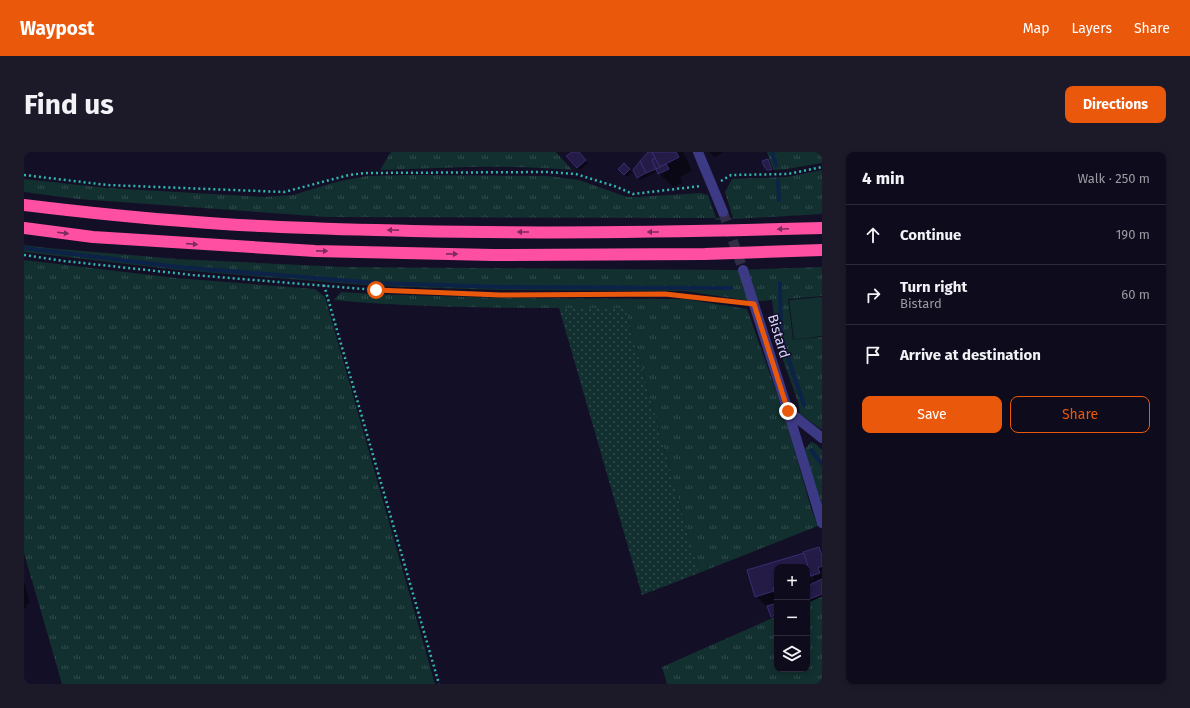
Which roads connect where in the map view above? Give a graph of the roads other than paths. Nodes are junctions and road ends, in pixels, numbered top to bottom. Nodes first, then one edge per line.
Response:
1 (698, 152) edge
2 (24, 205) edge
3 (722, 212) tunnel mouth
4 (24, 228) edge
5 (822, 228) edge
6 (822, 250) edge
7 (743, 270) tunnel mouth
8 (788, 411) junction
9 (822, 438) edge
10 (822, 523) edge

1 - 3 street
5 -> 2 highway
4 -> 6 highway
7 - 8 street, Bistard
8 - 9 street
8 - 10 street, Bistard

